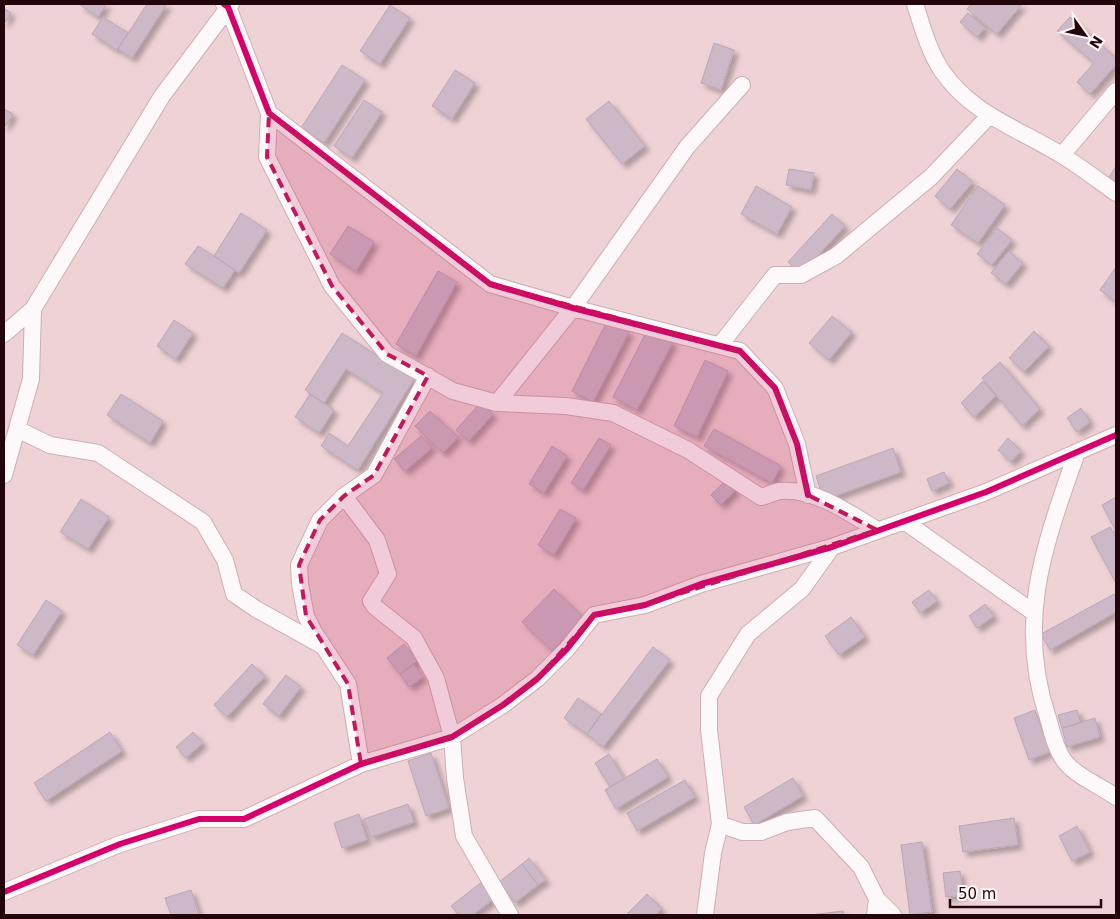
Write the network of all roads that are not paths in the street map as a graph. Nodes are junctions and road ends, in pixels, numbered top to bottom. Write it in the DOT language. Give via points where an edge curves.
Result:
graph roads {
  1 [pos="915,4"];
  2 [pos="228,5"];
  3 [pos="742,85"];
  4 [pos="1116,91"];
  5 [pos="269,113"];
  6 [pos="990,115"];
  7 [pos="1062,155"];
  8 [pos="1116,193"];
  9 [pos="572,308"];
  10 [pos="33,309"];
  11 [pos="4,334"];
  12 [pos="720,345"];
  13 [pos="428,376"];
  14 [pos="497,403"];
  15 [pos="17,429"];
  16 [pos="1116,435"];
  17 [pos="1077,452"];
  18 [pos="4,475"];
  19 [pos="808,495"];
  20 [pos="344,496"];
  21 [pos="904,521"];
  22 [pos="877,530"];
  23 [pos="832,547"];
  24 [pos="1033,612"];
  25 [pos="323,646"];
  26 [pos="452,737"];
  27 [pos="360,764"];
  28 [pos="1116,797"];
  29 [pos="720,824"];
  30 [pos="4,892"];
  31 [pos="876,907"];
  32 [pos="510,915"];
  33 [pos="705,915"];
  34 [pos="893,915"];
  1 -- 6 [label="street" via="941,69 956,89"];
  2 -- 5 [label="street"];
  2 -- 10 [label="street" via="162,96"];
  3 -- 9 [label="street" via="688,147"];
  4 -- 7 [label="street"];
  5 -- 9 [label="street" via="490,284"];
  5 -- 13 [label="street" via="267,157 332,286 387,354"];
  6 -- 7 [label="street" via="1008,128"];
  6 -- 12 [label="street" via="931,178 836,256 800,275 775,275"];
  7 -- 8 [label="street"];
  9 -- 12 [label="street"];
  9 -- 14 [label="street"];
  10 -- 11 [label="street"];
  10 -- 15 [label="street" via="31,379"];
  12 -- 19 [label="street" via="740,350 775,388 797,444"];
  13 -- 14 [label="street" via="453,392"];
  13 -- 20 [label="street" via="374,475"];
  14 -- 19 [label="street" via="566,406 613,413 688,450 761,497 780,492"];
  15 -- 18 [label="street"];
  15 -- 25 [label="street" via="50,445 98,453 203,522 225,560 234,594"];
  16 -- 17 [label="street"];
  17 -- 21 [label="street" via="986,492"];
  17 -- 24 [label="street" via="1052,526"];
  19 -- 22 [label="street" via="844,510"];
  20 -- 25 [label="street" via="320,520 299,565 306,616"];
  20 -- 26 [label="street" via="378,540 388,574 371,601 414,638 436,678"];
  21 -- 22 [label="street"];
  21 -- 24 [label="street"];
  22 -- 23 [label="street"];
  23 -- 26 [label="street" via="701,584 645,605 594,615 537,679"];
  23 -- 29 [label="street" via="802,589 748,634 709,696 709,730"];
  24 -- 28 [label="street" via="1034,662 1058,750 1066,763"];
  25 -- 27 [label="street" via="348,684"];
  26 -- 27 [label="street"];
  26 -- 32 [label="street" via="464,836"];
  27 -- 30 [label="street" via="244,819 199,819 120,844"];
  29 -- 31 [label="street" via="742,832 762,832 786,822 815,818 861,867"];
  29 -- 33 [label="street"];
  31 -- 34 [label="street"];
}
